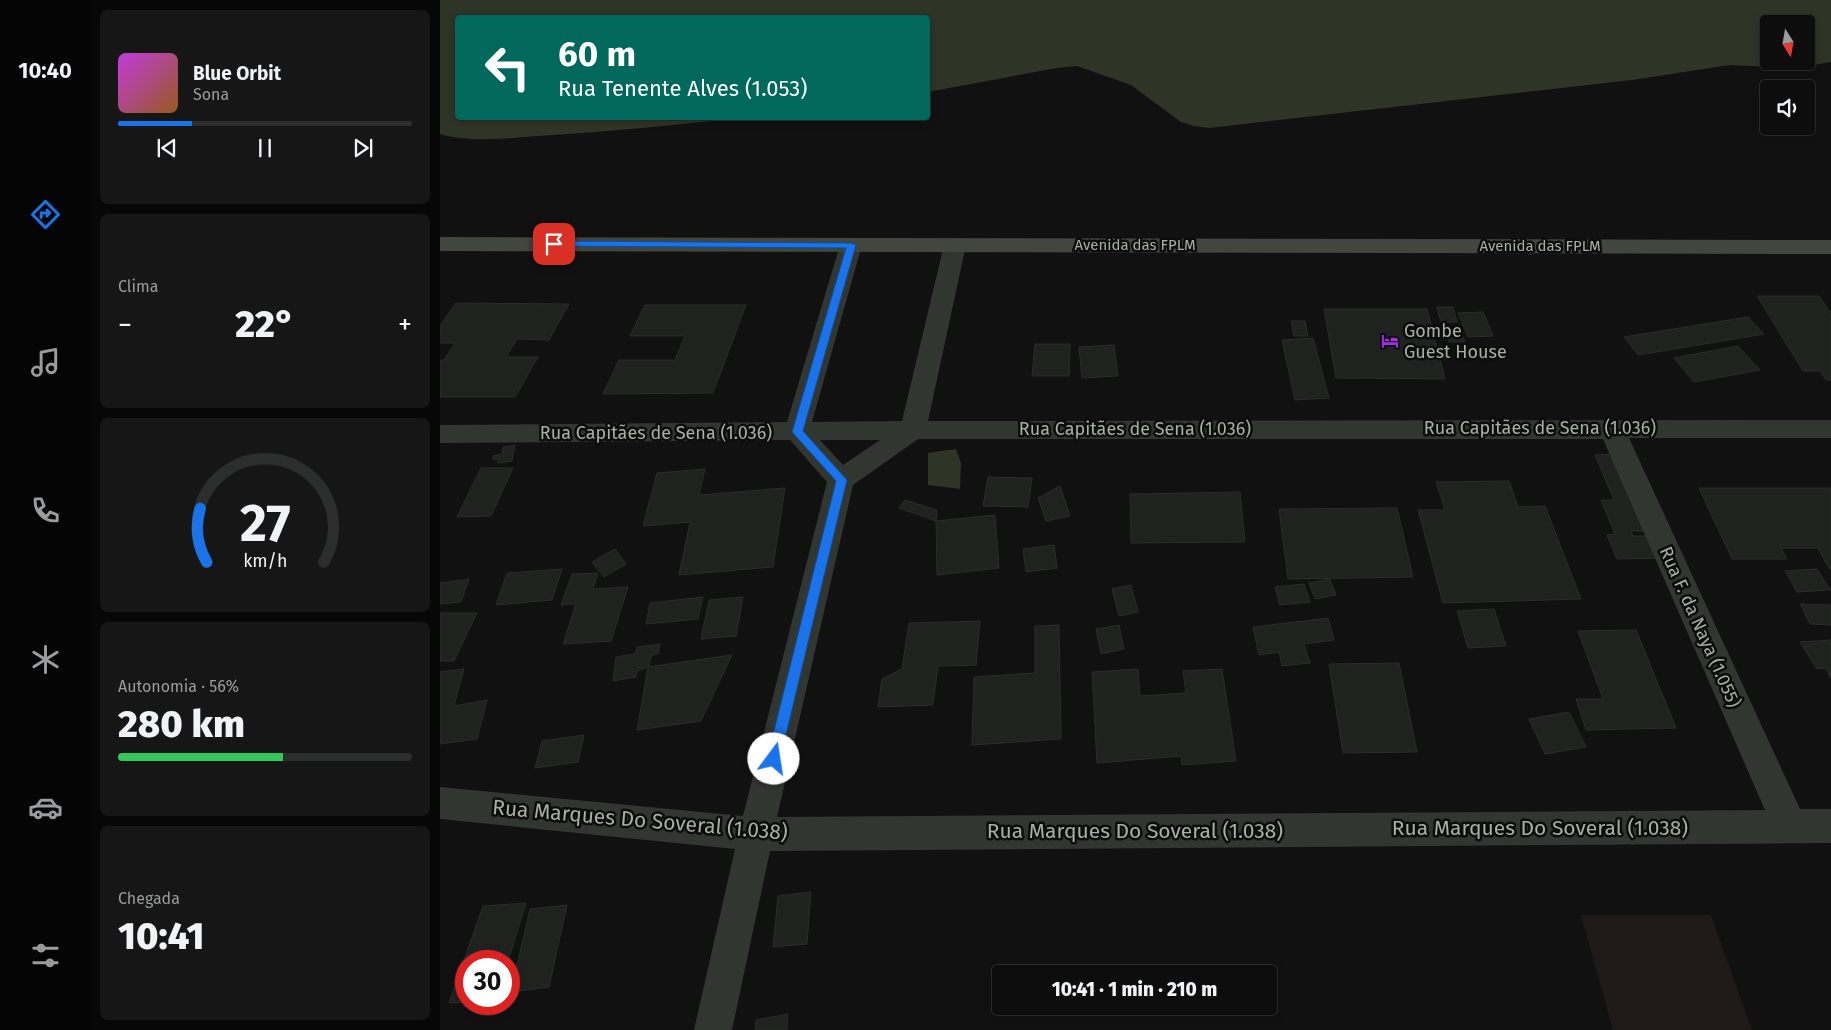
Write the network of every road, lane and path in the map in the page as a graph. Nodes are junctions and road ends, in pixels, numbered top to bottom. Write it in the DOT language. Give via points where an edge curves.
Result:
graph roads {
  1 [pos="440,244"];
  2 [pos="851,245"];
  3 [pos="955,245"];
  4 [pos="1831,246"];
  5 [pos="1611,428"];
  6 [pos="1831,429"];
  7 [pos="913,430"];
  8 [pos="797,432"];
  9 [pos="440,434"];
  10 [pos="841,480"];
  11 [pos="440,803"];
  12 [pos="1831,826"];
  13 [pos="1790,827"];
  14 [pos="756,834"];
  15 [pos="713,1030"];
  1 -- 2 [label="street, Avenida das FPLM"];
  2 -- 3 [label="street, Avenida das FPLM"];
  2 -- 8 [label="street"];
  3 -- 4 [label="street, Avenida das FPLM"];
  3 -- 7 [label="street"];
  5 -- 6 [label="street, Rua Capitães de Sena (1.036)"];
  5 -- 7 [label="street, Rua Capitães de Sena (1.036)"];
  5 -- 13 [label="street, Rua F. da Naya (1.055)"];
  7 -- 8 [label="street, Rua Capitães de Sena (1.036)"];
  7 -- 10 [label="street"];
  8 -- 9 [label="street, Rua Capitães de Sena (1.036)"];
  8 -- 10 [label="street"];
  10 -- 14 [label="street"];
  11 -- 14 [label="street, Rua Marques Do Soveral (1.038)"];
  12 -- 13 [label="street, Rua Marques Do Soveral (1.038)"];
  13 -- 14 [label="street, Rua Marques Do Soveral (1.038)"];
  14 -- 15 [label="street"];
}
